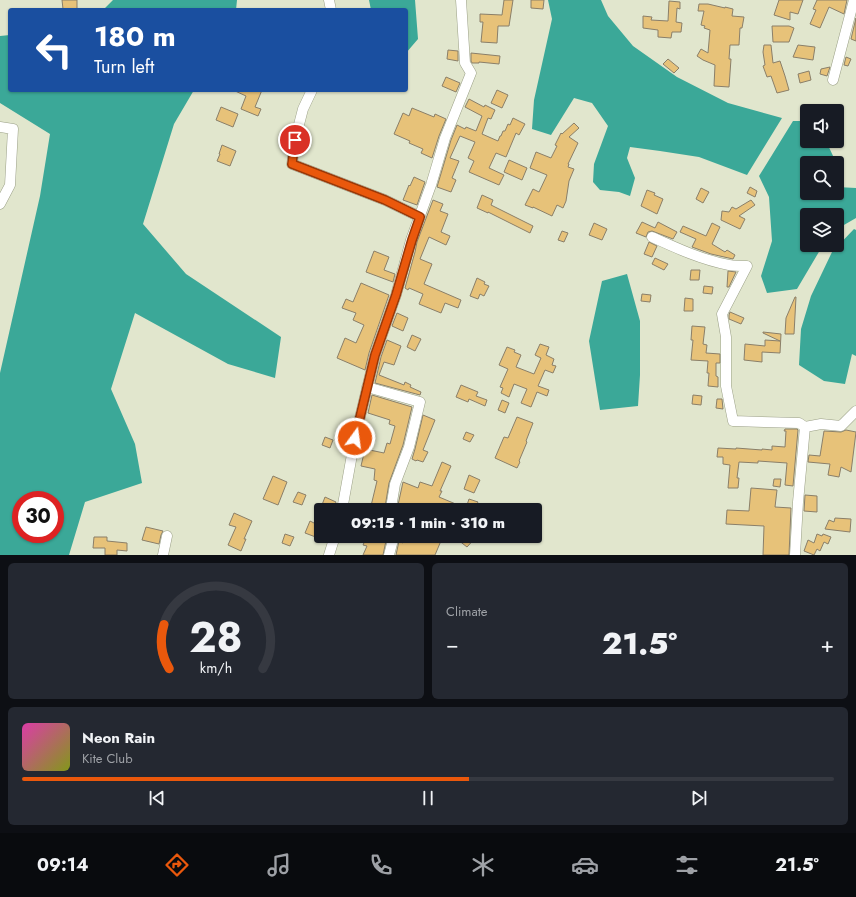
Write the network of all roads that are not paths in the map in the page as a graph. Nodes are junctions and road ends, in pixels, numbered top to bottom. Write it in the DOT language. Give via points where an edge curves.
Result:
graph roads {
  1 [pos="461,0"];
  2 [pos="854,0"];
  3 [pos="833,80"];
  4 [pos="311,92"];
  5 [pos="0,127"];
  6 [pos="0,204"];
  7 [pos="420,217"];
  8 [pos="652,236"];
  9 [pos="367,387"];
  10 [pos="856,412"];
  11 [pos="805,427"];
  12 [pos="343,503"];
  13 [pos="392,503"];
  14 [pos="168,536"];
  15 [pos="333,543"];
  16 [pos="392,543"];
  17 [pos="164,555"];
  18 [pos="329,555"];
  19 [pos="389,555"];
  20 [pos="795,555"];
  1 -- 7 [label="street" via="465,63 471,73 445,138"];
  2 -- 3 [label="street"];
  4 -- 7 [label="street" via="295,140 292,164 385,200"];
  5 -- 6 [label="street" via="13,129 10,185"];
  7 -- 9 [label="street"];
  8 -- 11 [label="street" via="710,260 747,266 722,314 726,337 726,386 734,421 799,423"];
  9 -- 12 [label="street"];
  9 -- 13 [label="street" via="420,402 409,446 395,484"];
  10 -- 11 [label="street" via="841,426 821,424"];
  11 -- 20 [label="street"];
  14 -- 17 [label="street"];
  15 -- 18 [label="street"];
  16 -- 19 [label="street"];
}
